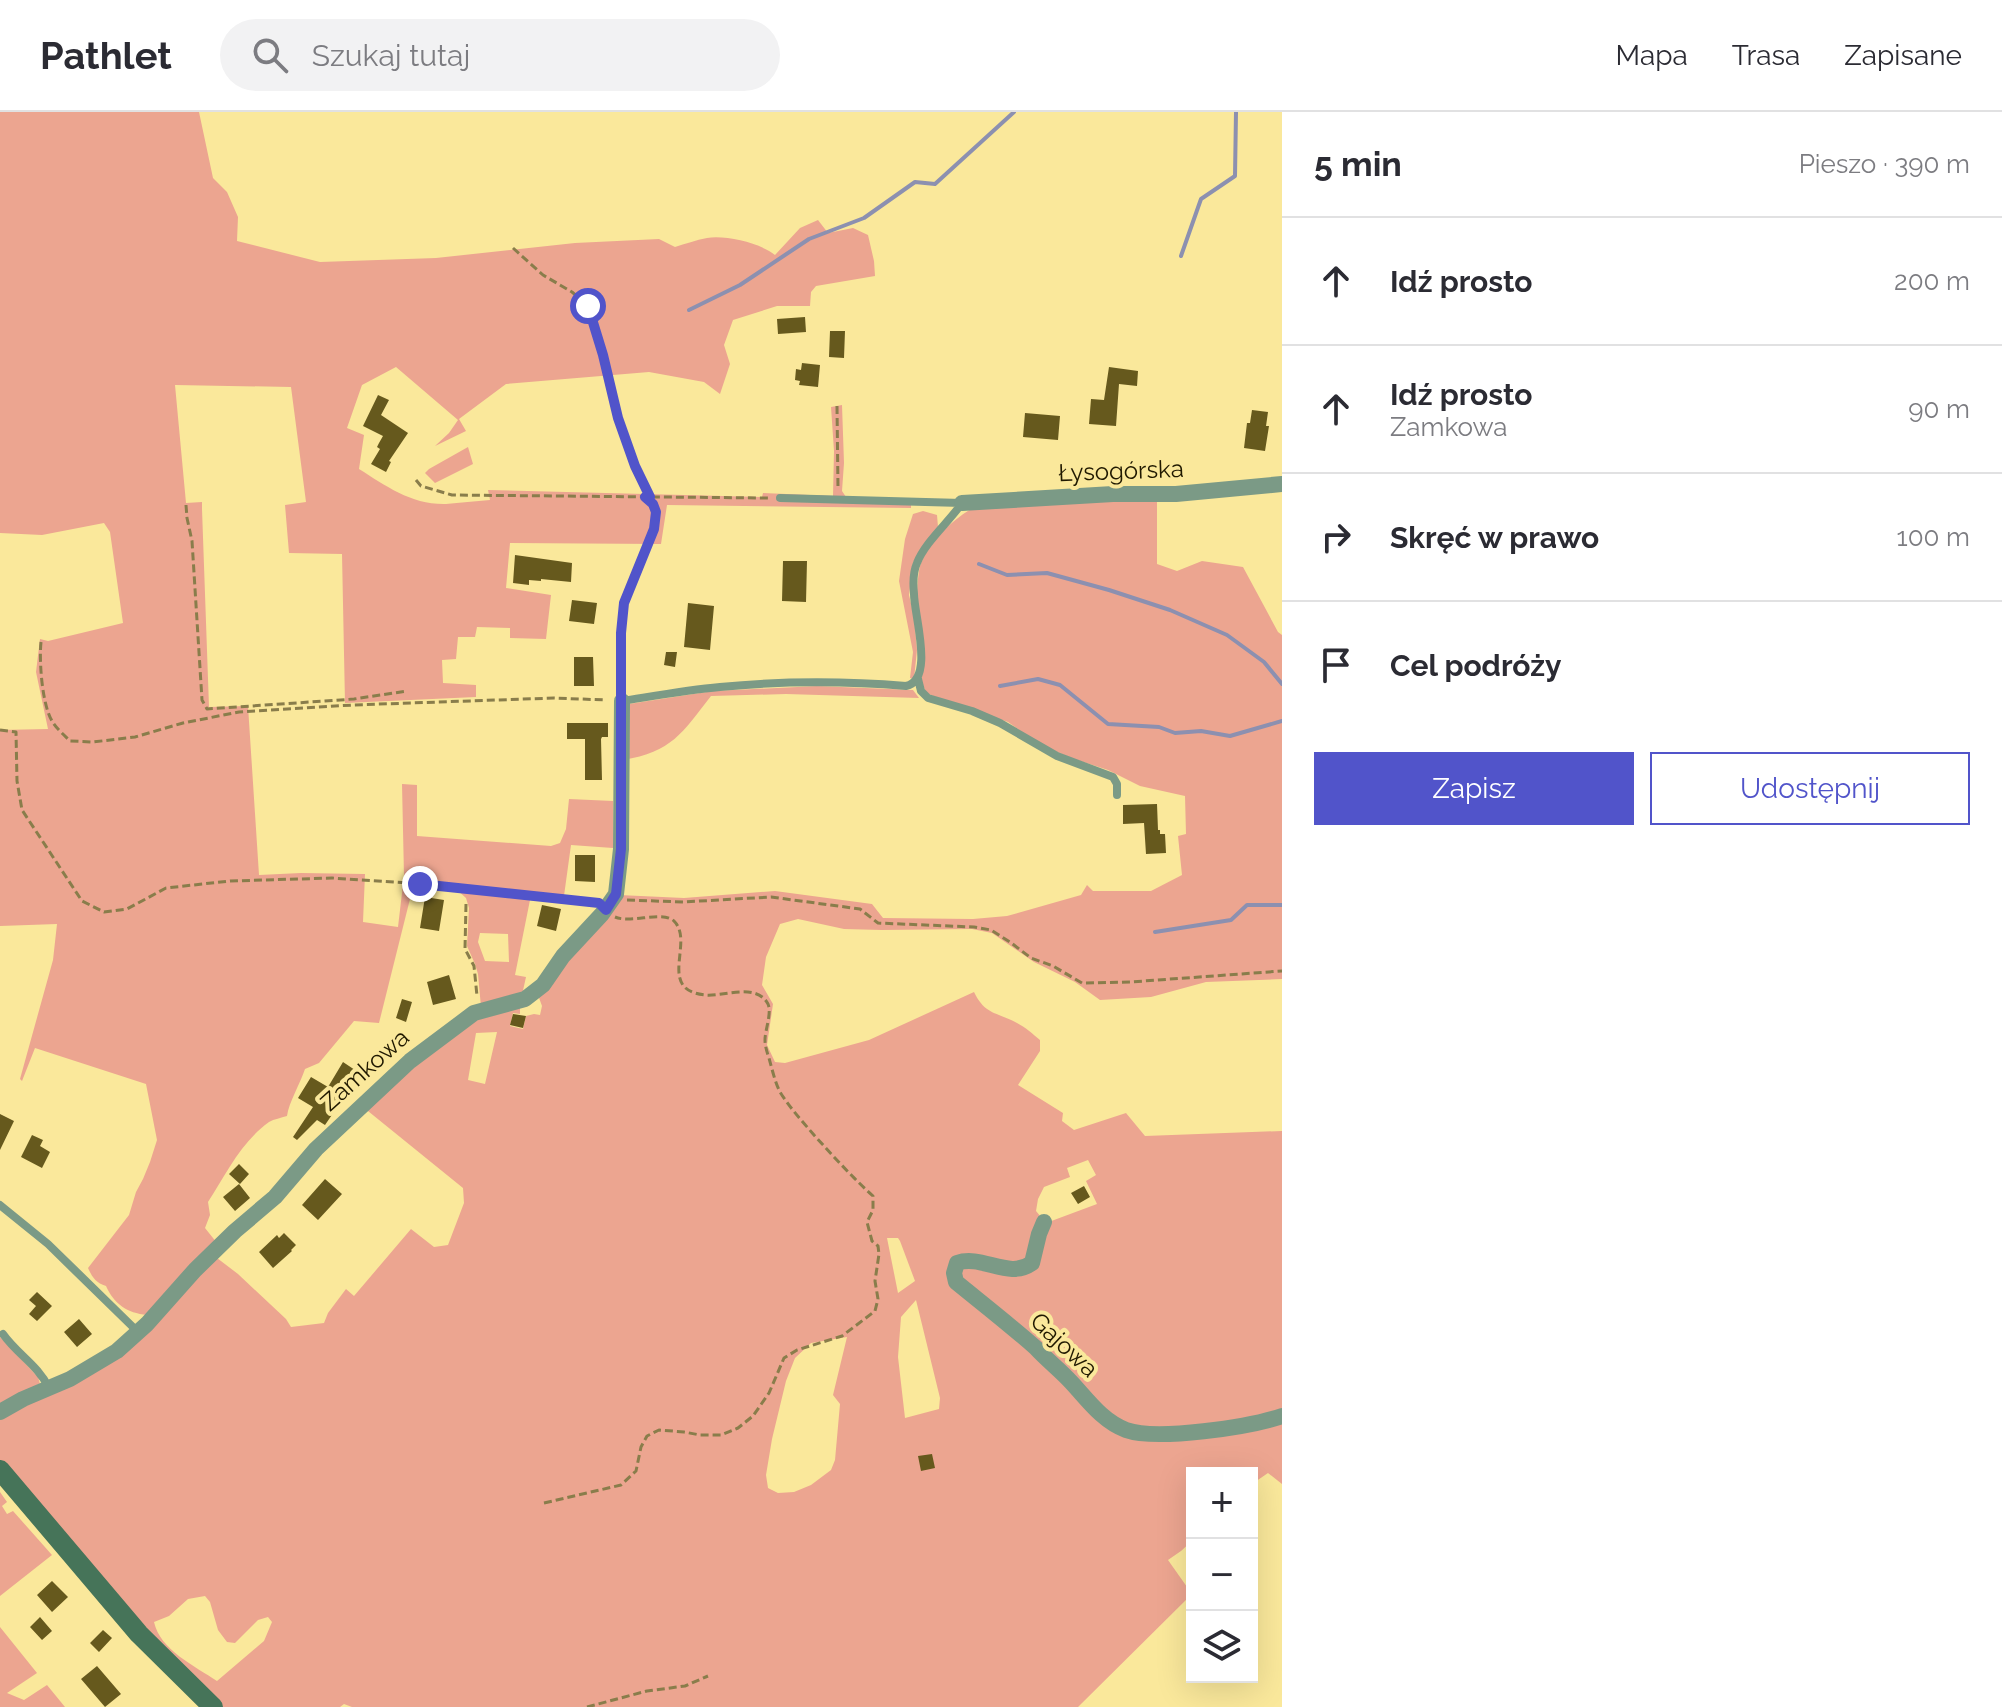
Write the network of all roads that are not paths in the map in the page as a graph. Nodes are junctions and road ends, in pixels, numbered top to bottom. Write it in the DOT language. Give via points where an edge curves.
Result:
graph roads {
  1 [pos="1282,484"];
  2 [pos="780,498"];
  3 [pos="962,503"];
  4 [pos="624,603"];
  5 [pos="918,679"];
  6 [pos="622,701"];
  7 [pos="1117,795"];
  8 [pos="0,1205"];
  9 [pos="1044,1222"];
  10 [pos="138,1332"];
  11 [pos="3,1334"];
  12 [pos="49,1388"];
  13 [pos="0,1412"];
  14 [pos="1282,1416"];
  15 [pos="0,1470"];
  16 [pos="213,1707"];
  1 -- 3 [label="street, Łysogórska"];
  2 -- 3 [label="lane"];
  3 -- 5 [label="lane" via="917,562 913,597 921,648"];
  4 -- 6 [label="lane"];
  5 -- 6 [label="lane" via="906,686 718,687"];
  5 -- 7 [label="lane" via="928,698 972,711 1057,756 1113,777"];
  6 -- 10 [label="street, Zamkowa" via="621,849 616,894 609,905 543,985 525,999 477,1012 410,1061 316,1149 275,1197 195,1270"];
  8 -- 10 [label="lane"];
  9 -- 14 [label="street, Gajowa" via="1032,1263 1012,1270 965,1260 957,1263 956,1282 1032,1345 1104,1417 1125,1430 1146,1434 1239,1427"];
  10 -- 12 [label="street, Zamkowa" via="117,1351"];
  11 -- 12 [label="lane"];
  12 -- 13 [label="street, Zamkowa"];
  15 -- 16 [label="street" via="139,1634"];
}
